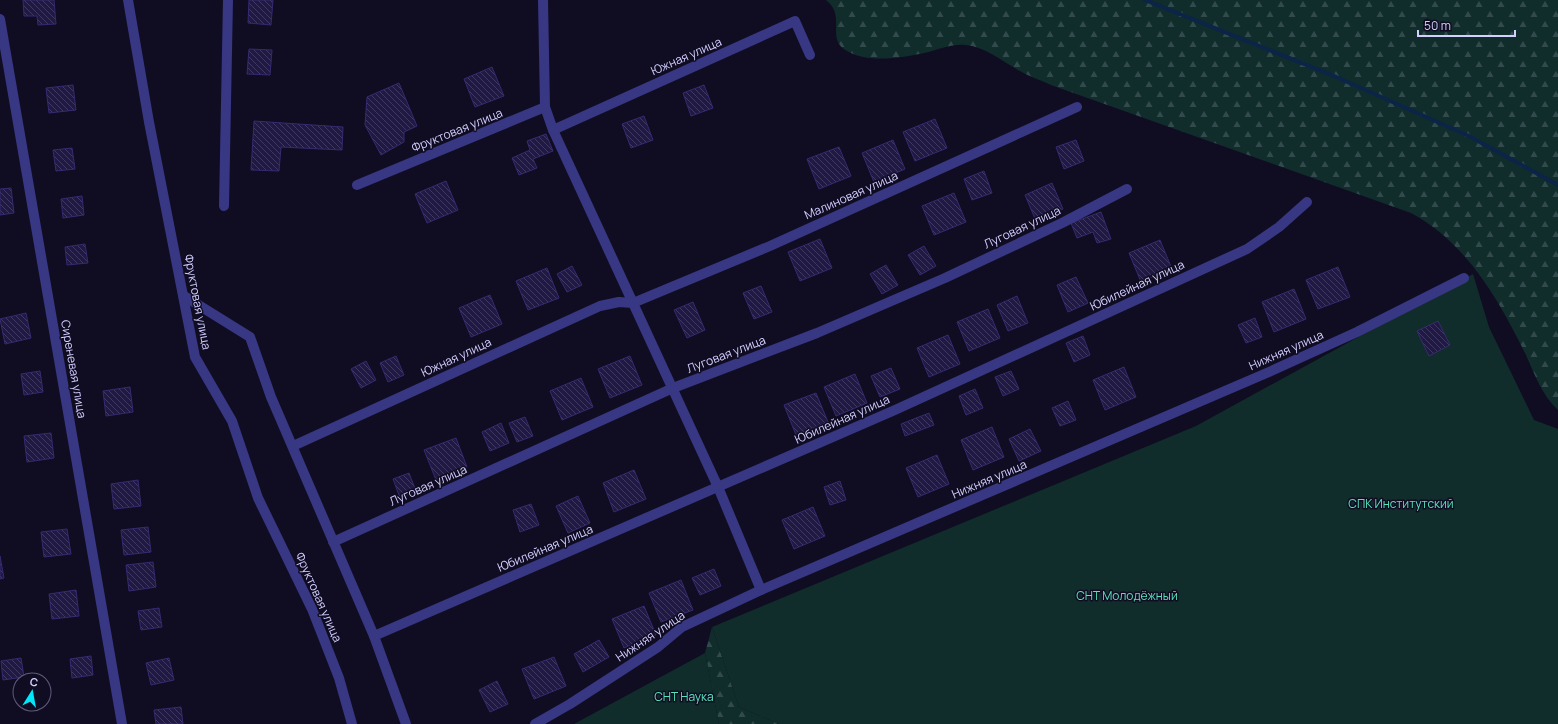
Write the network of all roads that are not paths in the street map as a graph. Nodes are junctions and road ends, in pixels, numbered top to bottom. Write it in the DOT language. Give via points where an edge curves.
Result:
graph roads {
  1 [pos="128,0"];
  2 [pos="228,0"];
  3 [pos="543,0"];
  4 [pos="0,19"];
  5 [pos="810,55"];
  6 [pos="545,107"];
  7 [pos="1077,107"];
  8 [pos="553,130"];
  9 [pos="357,185"];
  10 [pos="1127,189"];
  11 [pos="1307,202"];
  12 [pos="224,206"];
  13 [pos="1464,278"];
  14 [pos="184,296"];
  15 [pos="633,303"];
  16 [pos="673,388"];
  17 [pos="293,446"];
  18 [pos="718,487"];
  19 [pos="333,542"];
  20 [pos="762,590"];
  21 [pos="374,636"];
  22 [pos="122,724"];
  23 [pos="352,724"];
  24 [pos="406,724"];
  25 [pos="536,724"];
  1 -- 14 [label="street, Фруктовая улица" via="149,122"];
  2 -- 12 [label="street"];
  3 -- 6 [label="street"];
  4 -- 22 [label="street, Сиреневая улица"];
  5 -- 8 [label="street, Южная улица" via="795,21"];
  6 -- 8 [label="street"];
  6 -- 9 [label="street, Фруктовая улица"];
  7 -- 15 [label="street, Малиновая улица" via="770,246"];
  8 -- 15 [label="street"];
  10 -- 16 [label="street, Луговая улица" via="945,278 810,336"];
  11 -- 18 [label="street, Юбилейная улица" via="1279,227 1247,249 895,410"];
  13 -- 20 [label="street, Нижняя улица" via="1357,332 1269,372"];
  14 -- 17 [label="street" via="250,337 271,397"];
  14 -- 23 [label="street, Фруктовая улица" via="195,357 232,421 258,498 312,609 340,678"];
  15 -- 16 [label="street"];
  15 -- 17 [label="street, Южная улица" via="618,302 600,306"];
  16 -- 18 [label="street"];
  16 -- 19 [label="street, Луговая улица"];
  17 -- 19 [label="street"];
  18 -- 20 [label="street"];
  18 -- 21 [label="street, Юбилейная улица"];
  19 -- 21 [label="street"];
  20 -- 25 [label="street, Нижняя улица" via="682,628"];
  21 -- 24 [label="street"];
}
